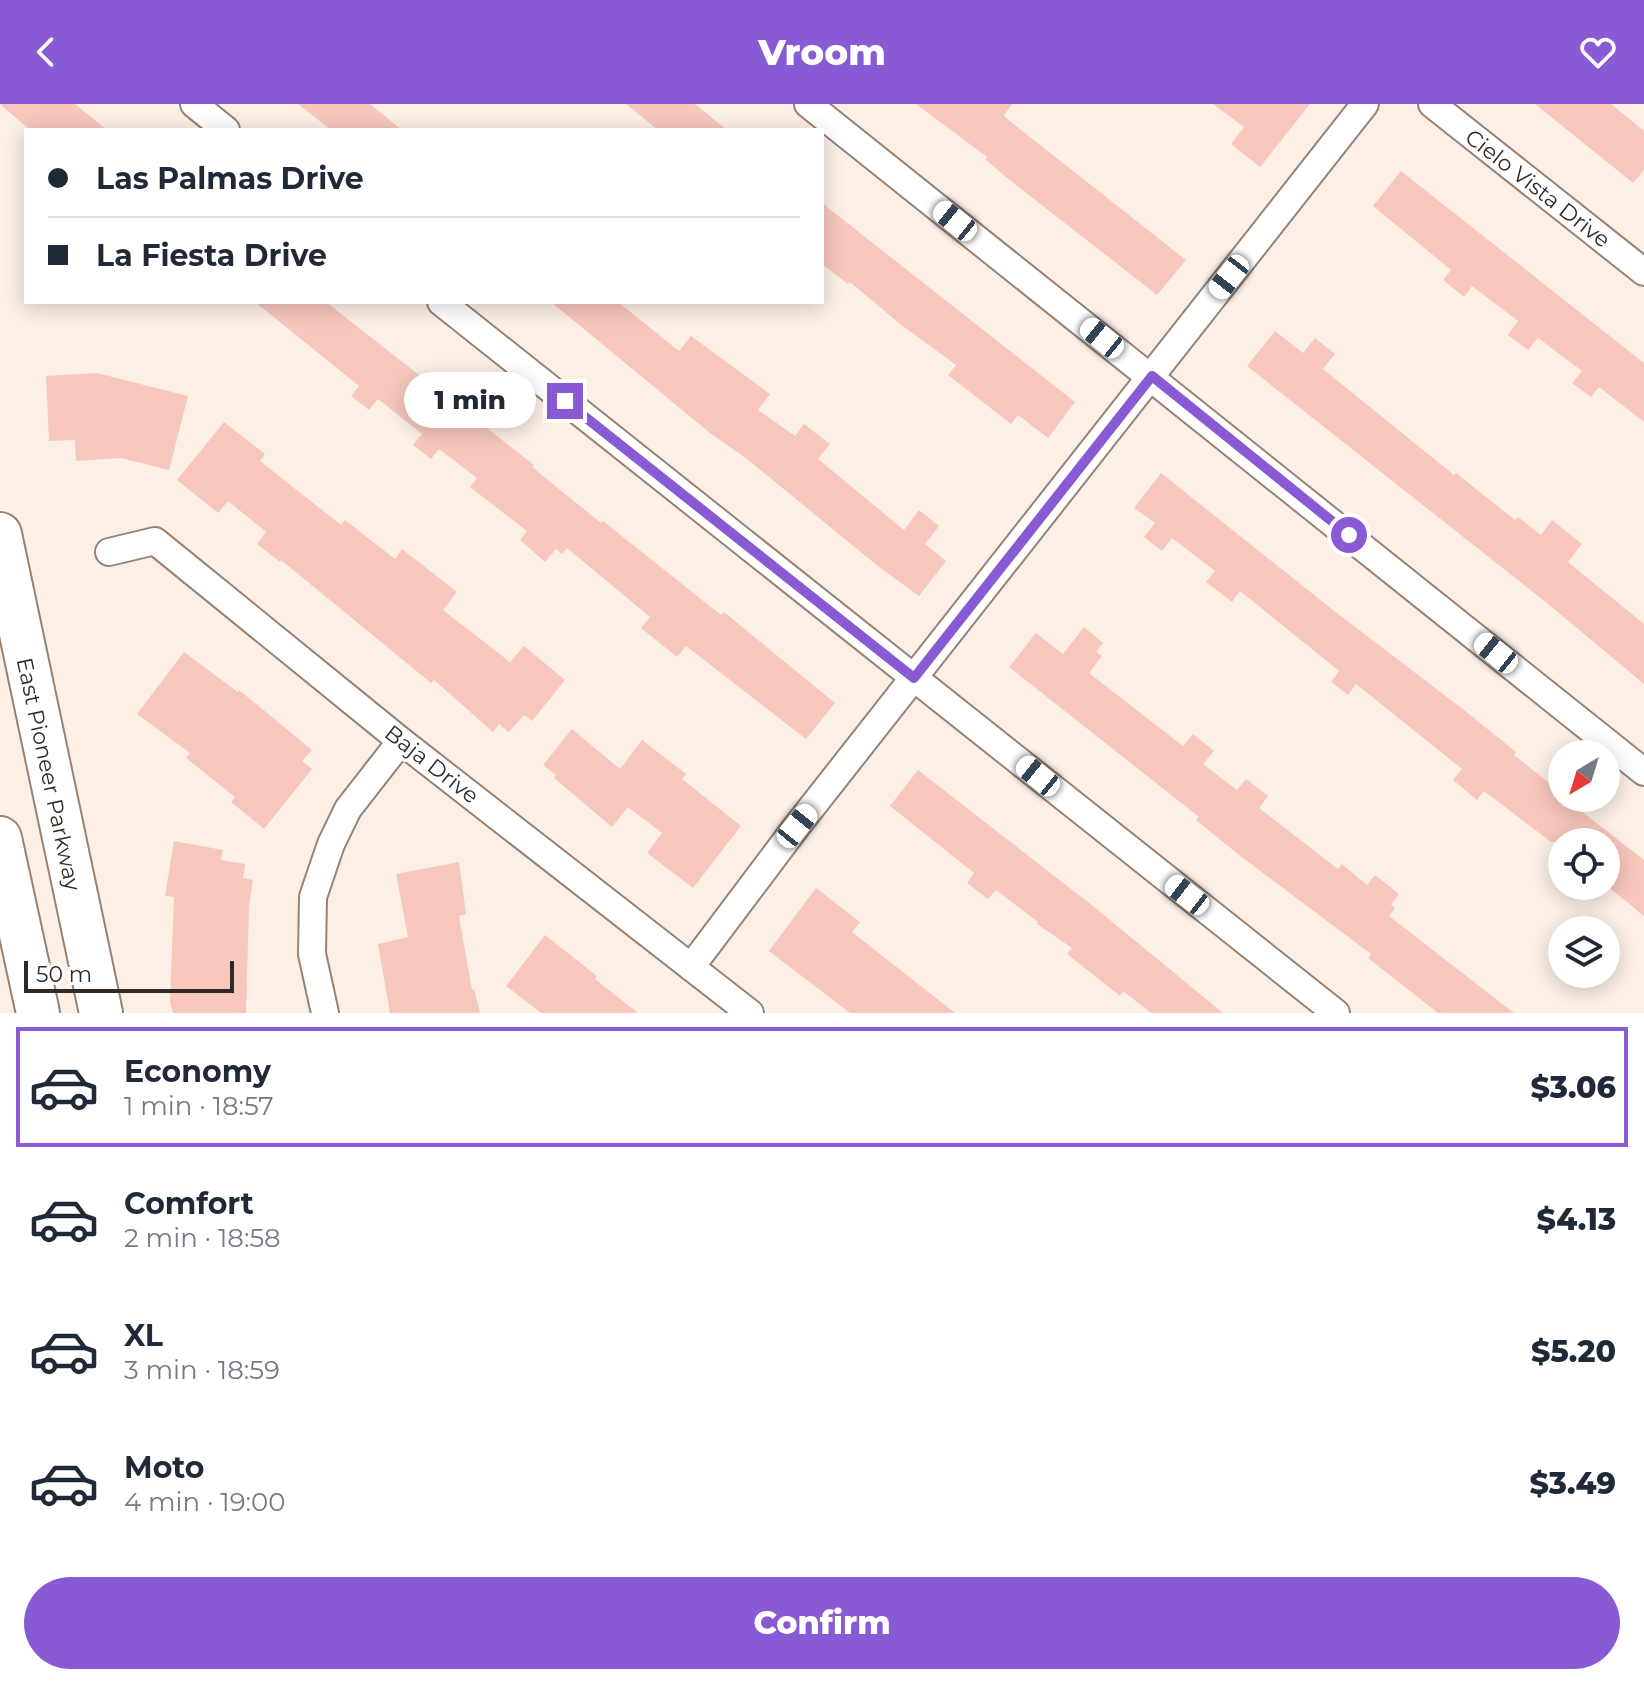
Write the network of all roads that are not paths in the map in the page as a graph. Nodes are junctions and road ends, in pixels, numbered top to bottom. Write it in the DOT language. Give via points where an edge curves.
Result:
graph roads {
  1 [pos="194,104"];
  2 [pos="808,104"];
  3 [pos="1365,104"];
  4 [pos="1432,104"];
  5 [pos="224,128"];
  6 [pos="1644,272"];
  7 [pos="444,304"];
  8 [pos="1152,376"];
  9 [pos="0,534"];
  10 [pos="109,552"];
  11 [pos="914,678"];
  12 [pos="401,741"];
  13 [pos="1644,772"];
  14 [pos="0,838"];
  15 [pos="691,967"];
  16 [pos="38,1013"];
  17 [pos="101,1013"];
  18 [pos="325,1013"];
  19 [pos="750,1013"];
  20 [pos="1336,1013"];
  1 -- 5 [label="street"];
  2 -- 8 [label="street"];
  3 -- 8 [label="street"];
  4 -- 6 [label="street, Cielo Vista Drive"];
  7 -- 11 [label="street"];
  8 -- 11 [label="street"];
  8 -- 13 [label="street"];
  9 -- 17 [label="main road, East Pioneer Parkway"];
  10 -- 12 [label="street, Baja Drive" via="155,541"];
  11 -- 15 [label="street"];
  11 -- 20 [label="street"];
  12 -- 15 [label="street, Baja Drive"];
  12 -- 18 [label="street" via="348,809 313,897 312,954"];
  14 -- 16 [label="main road"];
  15 -- 19 [label="street, Baja Drive"];
}
